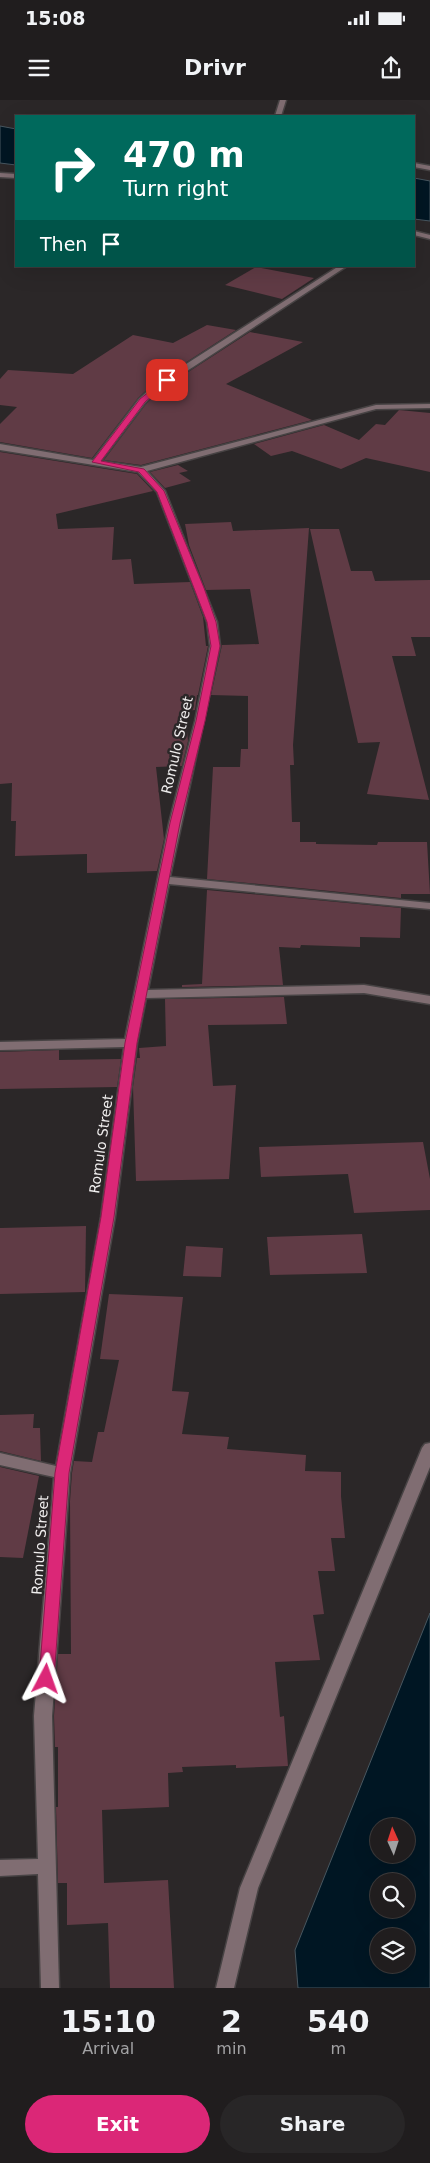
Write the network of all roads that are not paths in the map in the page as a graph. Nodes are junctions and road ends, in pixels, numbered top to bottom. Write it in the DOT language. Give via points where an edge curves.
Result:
graph roads {
  1 [pos="283,100"];
  2 [pos="278,115"];
  3 [pos="415,165"];
  4 [pos="430,168"];
  5 [pos="0,174"];
  6 [pos="15,176"];
  7 [pos="415,233"];
  8 [pos="430,237"];
  9 [pos="342,267"];
  10 [pos="430,406"];
  11 [pos="0,447"];
  12 [pos="96,462"];
  13 [pos="141,470"];
  14 [pos="164,880"];
  15 [pos="430,906"];
  16 [pos="141,994"];
  17 [pos="430,1000"];
  18 [pos="131,1043"];
  19 [pos="0,1046"];
  20 [pos="430,1448"];
  21 [pos="0,1459"];
  22 [pos="62,1473"];
  23 [pos="47,1866"];
  24 [pos="0,1868"];
  25 [pos="50,1988"];
  26 [pos="225,1988"];
  1 -- 2 [label="street"];
  3 -- 4 [label="street"];
  5 -- 6 [label="street"];
  7 -- 8 [label="street"];
  9 -- 12 [label="street" via="158,386 142,401"];
  10 -- 13 [label="street" via="376,407"];
  11 -- 12 [label="street"];
  12 -- 13 [label="street"];
  13 -- 14 [label="street, Romulo Street" via="160,491 209,614 216,646"];
  14 -- 15 [label="street"];
  14 -- 16 [label="street, Romulo Street"];
  16 -- 17 [label="street" via="364,989"];
  16 -- 18 [label="street, Romulo Street"];
  18 -- 19 [label="street"];
  18 -- 22 [label="street, Romulo Street" via="108,1217"];
  20 -- 26 [label="street" via="249,1888"];
  21 -- 22 [label="street"];
  22 -- 23 [label="street, Romulo Street" via="43,1716"];
  23 -- 24 [label="street"];
  23 -- 25 [label="street, Romulo Street"];
}
